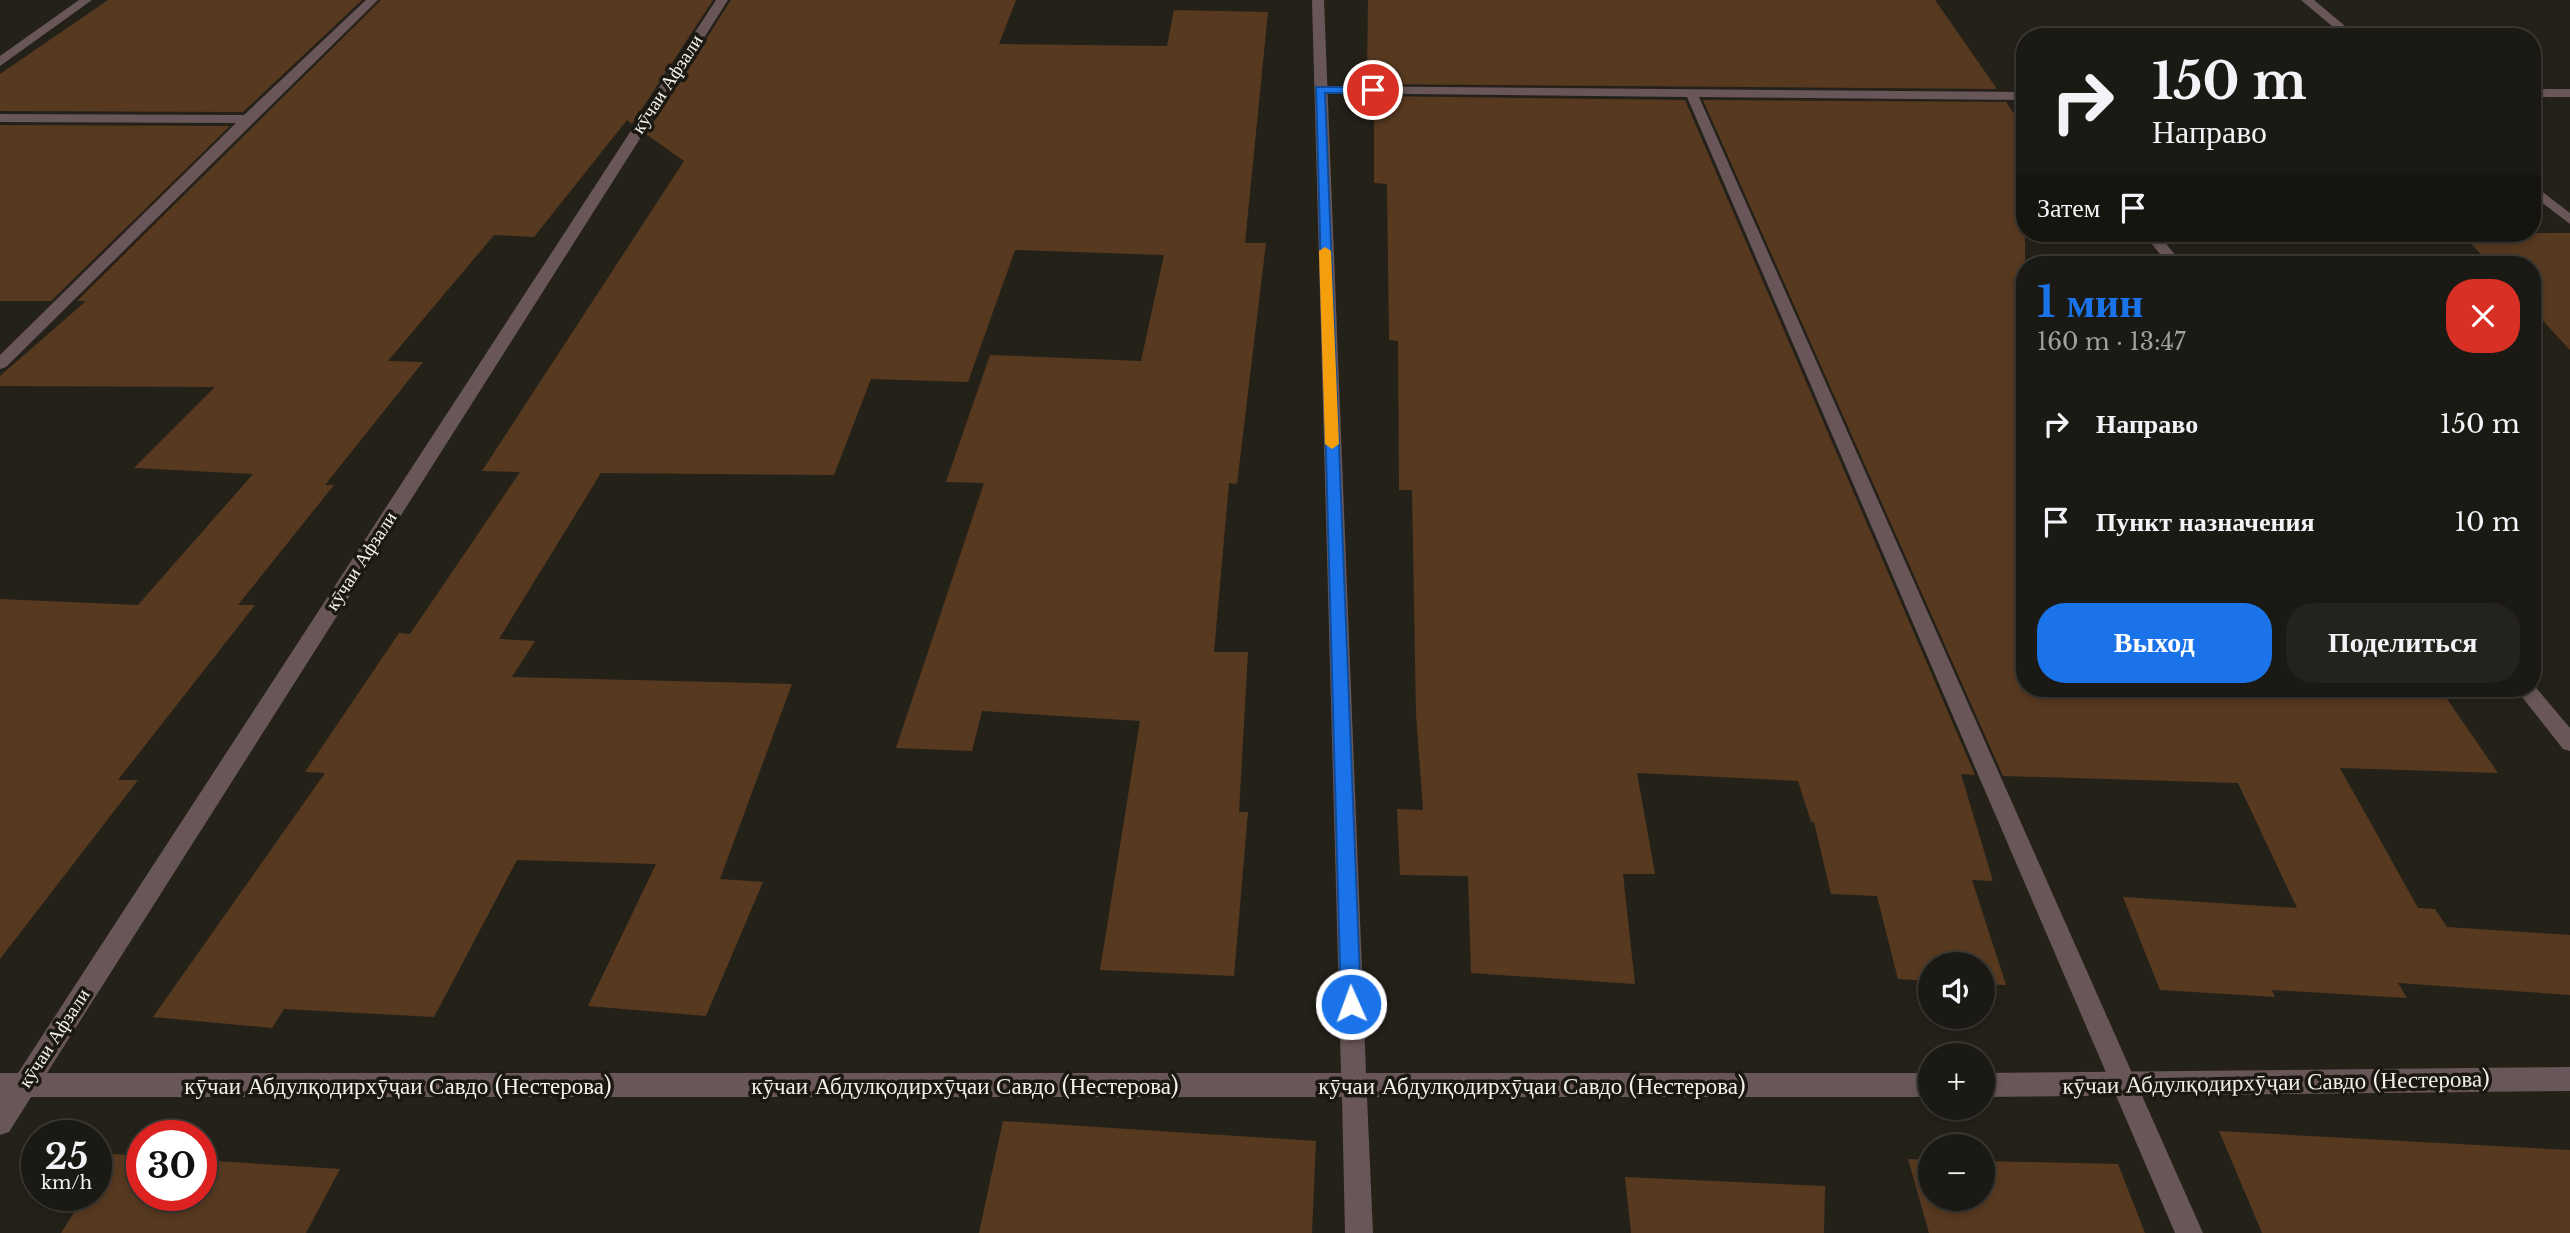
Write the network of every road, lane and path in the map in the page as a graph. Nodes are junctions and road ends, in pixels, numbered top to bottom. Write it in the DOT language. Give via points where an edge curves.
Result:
graph roads {
  1 [pos="86,0"];
  2 [pos="372,0"];
  3 [pos="722,0"];
  4 [pos="1318,0"];
  5 [pos="2307,0"];
  6 [pos="2341,28"];
  7 [pos="0,62"];
  8 [pos="1320,90"];
  9 [pos="1691,93"];
  10 [pos="2541,93"];
  11 [pos="2570,93"];
  12 [pos="2016,96"];
  13 [pos="0,118"];
  14 [pos="247,119"];
  15 [pos="2541,196"];
  16 [pos="2570,220"];
  17 [pos="2158,242"];
  18 [pos="2169,256"];
  19 [pos="0,364"];
  20 [pos="2532,697"];
  21 [pos="2570,743"];
  22 [pos="2570,1079"];
  23 [pos="12,1085"];
  24 [pos="1918,1085"];
  25 [pos="1995,1085"];
  26 [pos="2127,1085"];
  27 [pos="1354,1087"];
  28 [pos="0,1123"];
  29 [pos="1359,1233"];
  30 [pos="2189,1233"];
  1 -- 7 [label="street"];
  2 -- 14 [label="street"];
  3 -- 23 [label="street, кӯчаи Афзали"];
  4 -- 8 [label="street"];
  5 -- 6 [label="street"];
  8 -- 9 [label="street"];
  8 -- 27 [label="street"];
  9 -- 12 [label="street"];
  9 -- 26 [label="street"];
  10 -- 11 [label="street"];
  13 -- 14 [label="street"];
  14 -- 19 [label="street"];
  15 -- 16 [label="street"];
  17 -- 18 [label="street"];
  20 -- 21 [label="street"];
  22 -- 26 [label="street, кӯчаи Абдулқодирхӯҷаи Савдо (Нестерова)"];
  23 -- 27 [label="street, кӯчаи Абдулқодирхӯҷаи Савдо (Нестерова)"];
  23 -- 28 [label="street, кӯчаи Афзали"];
  24 -- 27 [label="street, кӯчаи Абдулқодирхӯҷаи Савдо (Нестерова)"];
  25 -- 26 [label="street, кӯчаи Абдулқодирхӯҷаи Савдо (Нестерова)"];
  26 -- 30 [label="street"];
  27 -- 29 [label="street"];
}
